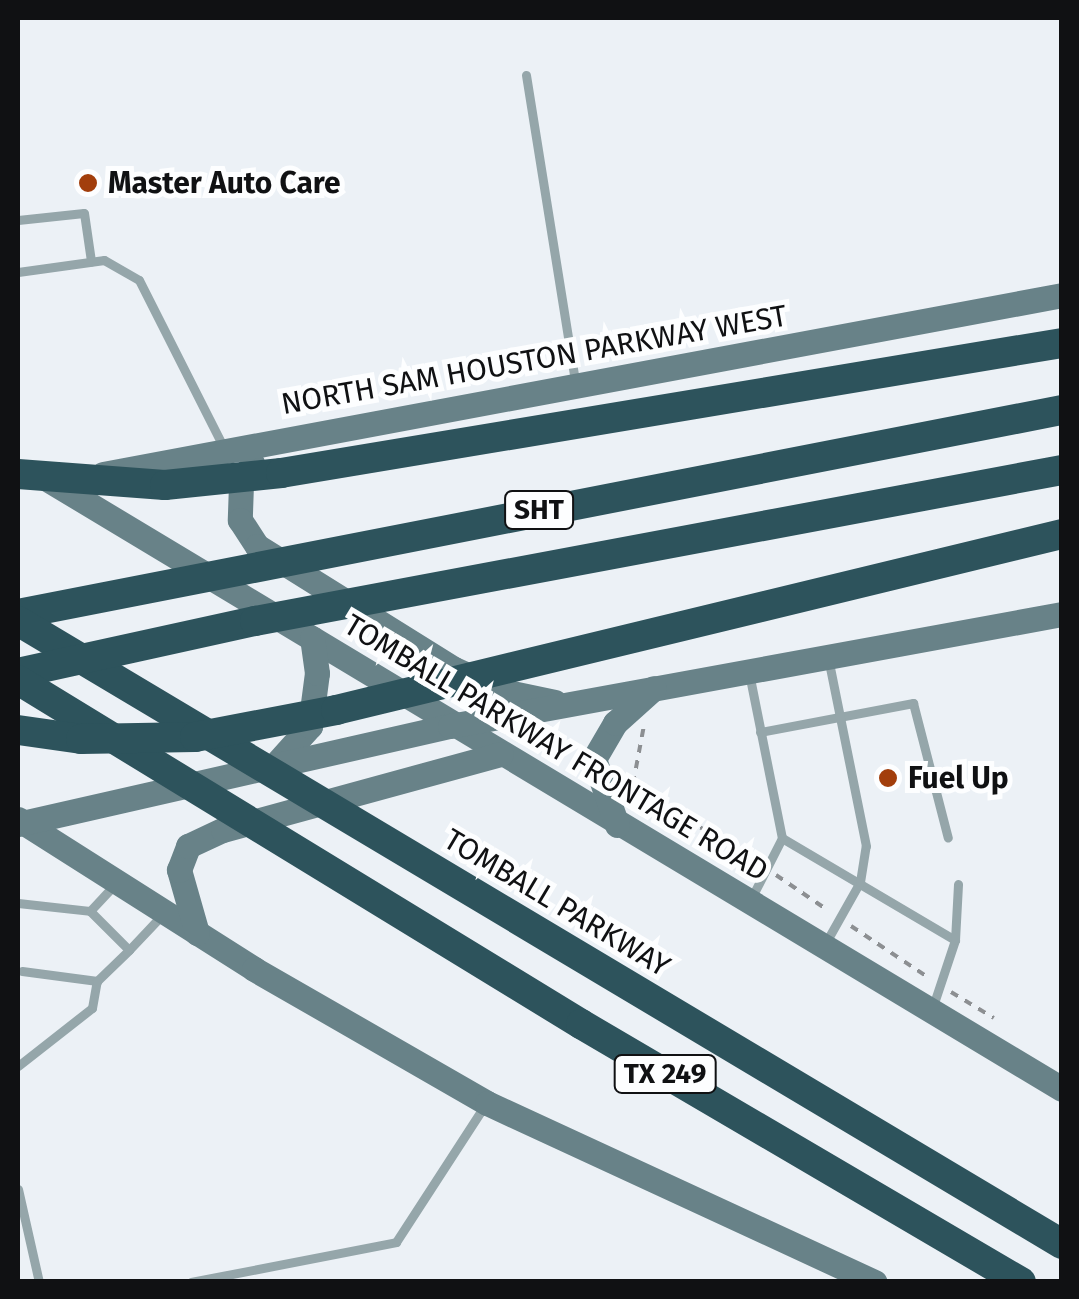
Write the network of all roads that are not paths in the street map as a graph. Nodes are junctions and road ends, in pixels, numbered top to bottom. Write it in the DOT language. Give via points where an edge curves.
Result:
graph roads {
  1 [pos="526,74"];
  2 [pos="18,220"];
  3 [pos="91,261"];
  4 [pos="18,272"];
  5 [pos="1062,295"];
  6 [pos="1062,342"];
  7 [pos="575,385"];
  8 [pos="1062,410"];
  9 [pos="284,439"];
  10 [pos="226,450"];
  11 [pos="18,461"];
  12 [pos="1062,470"];
  13 [pos="18,474"];
  14 [pos="53,482"];
  15 [pos="18,489"];
  16 [pos="1062,534"];
  17 [pos="1062,614"];
  18 [pos="18,618"];
  19 [pos="312,638"];
  20 [pos="827,656"];
  21 [pos="748,670"];
  22 [pos="18,677"];
  23 [pos="656,686"];
  24 [pos="566,704"];
  25 [pos="841,715"];
  26 [pos="450,726"];
  27 [pos="18,730"];
  28 [pos="760,732"];
  29 [pos="501,754"];
  30 [pos="274,766"];
  31 [pos="620,813"];
  32 [pos="19,822"];
  33 [pos="782,838"];
  34 [pos="948,838"];
  35 [pos="116,882"];
  36 [pos="860,882"];
  37 [pos="958,884"];
  38 [pos="18,902"];
  39 [pos="749,904"];
  40 [pos="90,911"];
  41 [pos="164,913"];
  42 [pos="197,933"];
  43 [pos="954,940"];
  44 [pos="824,947"];
  45 [pos="128,950"];
  46 [pos="22,970"];
  47 [pos="97,981"];
  48 [pos="937,997"];
  49 [pos="18,1066"];
  50 [pos="1062,1089"];
  51 [pos="487,1103"];
  52 [pos="18,1189"];
  53 [pos="1062,1244"];
  54 [pos="39,1282"];
  55 [pos="191,1282"];
  56 [pos="876,1282"];
  57 [pos="1020,1282"];
  1 -- 7 [label="lane"];
  2 -- 3 [label="lane" via="84,213"];
  3 -- 4 [label="lane"];
  3 -- 10 [label="lane" via="115,263 146,289"];
  5 -- 7 [label="main road, NORTH SAM HOUSTON PARKWAY WEST"];
  6 -- 13 [label="highway" via="281,473 165,485"];
  7 -- 9 [label="main road, NORTH SAM HOUSTON PARKWAY WEST"];
  8 -- 18 [label="highway, SHT"];
  9 -- 10 [label="main road, NORTH SAM HOUSTON PARKWAY WEST"];
  9 -- 24 [label="main road" via="255,458 241,484 240,520 257,546 454,670"];
  10 -- 14 [label="main road, NORTH SAM HOUSTON PARKWAY WEST"];
  11 -- 14 [label="main road, TOMBALL PARKWAY FRONTAGE ROAD"];
  12 -- 22 [label="highway, SHT" via="274,617"];
  14 -- 15 [label="main road, NORTH SAM HOUSTON PARKWAY WEST"];
  14 -- 19 [label="main road, TOMBALL PARKWAY FRONTAGE ROAD"];
  16 -- 27 [label="highway" via="336,710 194,737 81,739"];
  17 -- 20 [label="main road"];
  18 -- 53 [label="highway, TOMBALL PARKWAY / TX 249"];
  19 -- 26 [label="main road, TOMBALL PARKWAY FRONTAGE ROAD"];
  19 -- 30 [label="main road" via="317,673 310,726"];
  20 -- 21 [label="main road"];
  20 -- 25 [label="lane"];
  21 -- 23 [label="main road"];
  21 -- 28 [label="lane"];
  22 -- 57 [label="highway, TX 249" via="312,861"];
  23 -- 24 [label="main road"];
  23 -- 31 [label="main road" via="615,723 594,759"];
  24 -- 26 [label="main road"];
  25 -- 28 [label="lane"];
  25 -- 34 [label="lane" via="908,700 918,707"];
  25 -- 36 [label="lane" via="866,846"];
  26 -- 29 [label="main road, TOMBALL PARKWAY FRONTAGE ROAD"];
  26 -- 30 [label="main road"];
  28 -- 33 [label="lane"];
  29 -- 31 [label="main road, TOMBALL PARKWAY FRONTAGE ROAD"];
  29 -- 42 [label="main road" via="224,830 188,846 178,870"];
  30 -- 32 [label="main road"];
  31 -- 39 [label="main road, TOMBALL PARKWAY FRONTAGE ROAD"];
  32 -- 35 [label="main road"];
  33 -- 36 [label="lane"];
  33 -- 39 [label="lane"];
  35 -- 40 [label="lane"];
  35 -- 41 [label="main road"];
  36 -- 43 [label="lane"];
  36 -- 44 [label="lane"];
  37 -- 43 [label="lane"];
  38 -- 40 [label="lane"];
  39 -- 44 [label="main road, TOMBALL PARKWAY FRONTAGE ROAD"];
  40 -- 45 [label="lane"];
  41 -- 42 [label="main road"];
  41 -- 45 [label="lane"];
  42 -- 51 [label="main road"];
  43 -- 48 [label="lane"];
  44 -- 48 [label="main road, TOMBALL PARKWAY FRONTAGE ROAD"];
  45 -- 47 [label="lane"];
  46 -- 47 [label="lane"];
  47 -- 49 [label="lane" via="92,1008"];
  48 -- 50 [label="main road, TOMBALL PARKWAY FRONTAGE ROAD"];
  51 -- 55 [label="lane" via="396,1242"];
  51 -- 56 [label="main road"];
  52 -- 54 [label="lane"];
}
